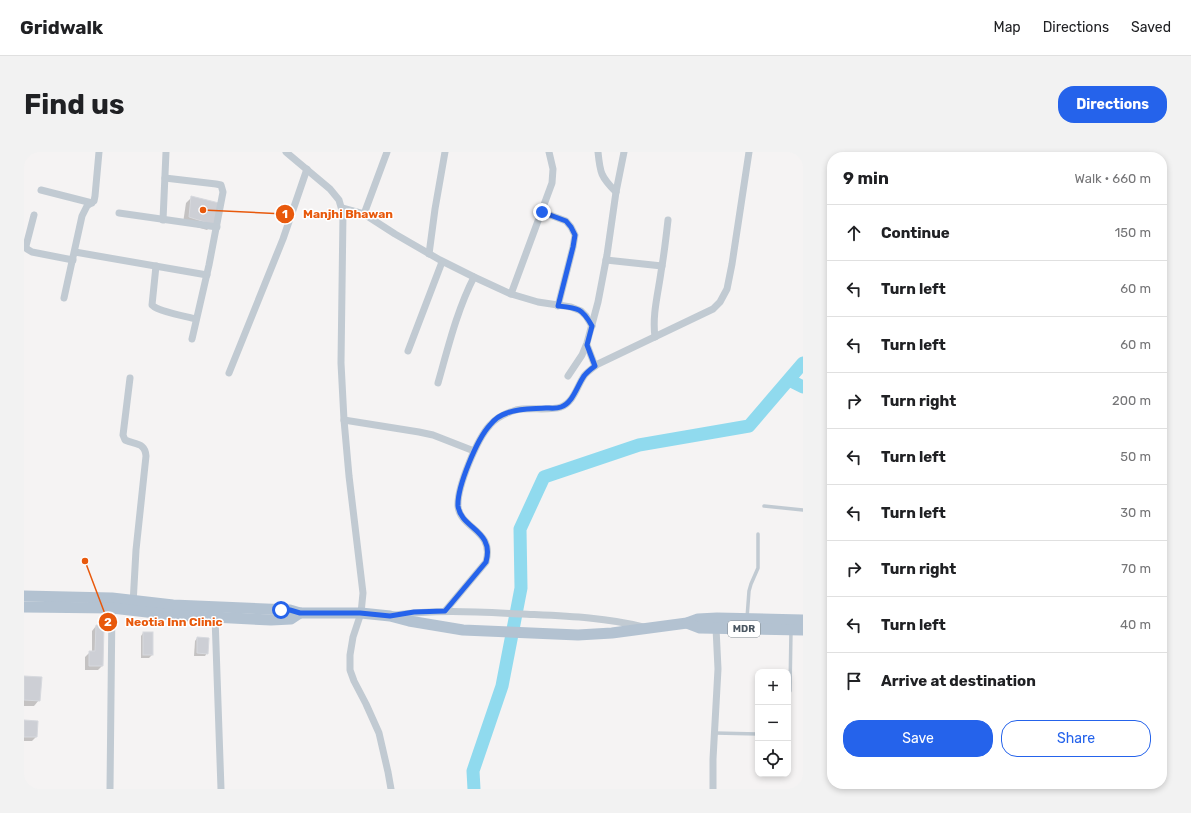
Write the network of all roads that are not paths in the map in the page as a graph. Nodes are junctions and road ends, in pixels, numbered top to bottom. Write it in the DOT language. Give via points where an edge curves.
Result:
graph roads {
  1 [pos="99,152"];
  2 [pos="166,152"];
  3 [pos="286,152"];
  4 [pos="387,152"];
  5 [pos="445,152"];
  6 [pos="549,152"];
  7 [pos="598,152"];
  8 [pos="624,152"];
  9 [pos="749,152"];
  10 [pos="307,169"];
  11 [pos="165,178"];
  12 [pos="41,190"];
  13 [pos="616,192"];
  14 [pos="92,202"];
  15 [pos="342,208"];
  16 [pos="542,212"];
  17 [pos="119,213"];
  18 [pos="364,214"];
  19 [pos="34,215"];
  20 [pos="163,220"];
  21 [pos="668,220"];
  22 [pos="217,227"];
  23 [pos="25,243"];
  24 [pos="74,252"];
  25 [pos="429,254"];
  26 [pos="73,260"];
  27 [pos="606,260"];
  28 [pos="442,262"];
  29 [pos="156,266"];
  30 [pos="662,266"];
  31 [pos="207,275"];
  32 [pos="474,277"];
  33 [pos="511,294"];
  34 [pos="64,298"];
  35 [pos="558,306"];
  36 [pos="196,319"];
  37 [pos="592,326"];
  38 [pos="655,337"];
  39 [pos="192,339"];
  40 [pos="587,345"];
  41 [pos="408,351"];
  42 [pos="595,366"];
  43 [pos="229,373"];
  44 [pos="568,376"];
  45 [pos="130,378"];
  46 [pos="438,383"];
  47 [pos="344,420"];
  48 [pos="474,451"];
  49 [pos="764,506"];
  50 [pos="803,510"];
  51 [pos="758,534"];
  52 [pos="24,596"];
  53 [pos="112,603"];
  54 [pos="24,606"];
  55 [pos="133,606"];
  56 [pos="191,610"];
  57 [pos="445,611"];
  58 [pos="241,613"];
  59 [pos="360,613"];
  60 [pos="390,616"];
  61 [pos="215,617"];
  62 [pos="747,619"];
  63 [pos="803,620"];
  64 [pos="687,623"];
  65 [pos="649,628"];
  66 [pos="716,628"];
  67 [pos="791,630"];
  68 [pos="803,630"];
  69 [pos="790,669"];
  70 [pos="715,733"];
  71 [pos="755,734"];
  72 [pos="110,789"];
  73 [pos="221,789"];
  74 [pos="391,789"];
  75 [pos="713,789"];
  1 -- 14 [label="street" via="96,190"];
  2 -- 11 [label="street"];
  3 -- 10 [label="street"];
  4 -- 18 [label="street"];
  5 -- 25 [label="street"];
  6 -- 16 [label="street" via="554,169"];
  7 -- 13 [label="street" via="602,175"];
  8 -- 13 [label="street"];
  9 -- 38 [label="street" via="727,289 713,310"];
  10 -- 15 [label="street" via="330,189"];
  10 -- 43 [label="street" via="283,239"];
  11 -- 20 [label="street"];
  11 -- 22 [label="street" via="221,185 223,192"];
  12 -- 14 [label="street"];
  13 -- 27 [label="street"];
  14 -- 24 [label="street" via="85,208"];
  15 -- 18 [label="street"];
  15 -- 47 [label="street" via="341,363"];
  16 -- 33 [label="street"];
  16 -- 35 [label="street" via="566,221 575,235"];
  17 -- 20 [label="street"];
  18 -- 25 [label="street"];
  19 -- 23 [label="street"];
  20 -- 22 [label="street"];
  21 -- 30 [label="street"];
  22 -- 31 [label="street"];
  23 -- 26 [label="street" via="30,251"];
  24 -- 26 [label="street"];
  24 -- 29 [label="street"];
  25 -- 28 [label="street"];
  26 -- 34 [label="street"];
  27 -- 30 [label="street"];
  27 -- 37 [label="street"];
  28 -- 32 [label="street"];
  28 -- 41 [label="street"];
  29 -- 31 [label="street"];
  29 -- 36 [label="street" via="153,307"];
  30 -- 38 [label="street" via="654,322"];
  31 -- 36 [label="street"];
  32 -- 33 [label="street"];
  32 -- 46 [label="street" via="450,341"];
  33 -- 35 [label="street"];
  35 -- 37 [label="street" via="581,311"];
  36 -- 39 [label="street"];
  37 -- 40 [label="street"];
  38 -- 42 [label="street"];
  40 -- 42 [label="street"];
  40 -- 44 [label="street"];
  42 -- 48 [label="street" via="584,376 569,402 561,407 518,409 506,413 489,426"];
  45 -- 55 [label="street" via="124,440 139,444 146,450"];
  47 -- 48 [label="street" via="433,435"];
  47 -- 59 [label="street" via="363,593"];
  48 -- 57 [label="street" via="462,480 458,505 461,515 484,538 488,554 486,562"];
  49 -- 50 [label="lane"];
  51 -- 62 [label="lane" via="758,568 751,584"];
  52 -- 53 [label="main road, MDR"];
  53 -- 54 [label="main road, MDR"];
  53 -- 55 [label="main road, MDR"];
  53 -- 72 [label="street"];
  55 -- 56 [label="main road, MDR"];
  56 -- 58 [label="main road, MDR"];
  56 -- 61 [label="main road, MDR"];
  57 -- 60 [label="street"];
  57 -- 65 [label="street" via="578,617 625,622"];
  58 -- 59 [label="main road, MDR" via="271,614 291,619 300,613"];
  58 -- 61 [label="main road, MDR"];
  59 -- 60 [label="main road, MDR"];
  59 -- 74 [label="street" via="353,637 350,670 379,733"];
  60 -- 65 [label="main road, MDR" via="463,630 578,635"];
  61 -- 73 [label="street"];
  62 -- 63 [label="main road, MDR"];
  62 -- 64 [label="main road, MDR" via="698,619"];
  64 -- 65 [label="main road, MDR"];
  64 -- 66 [label="main road, MDR" via="700,628"];
  66 -- 67 [label="main road, MDR"];
  66 -- 70 [label="street" via="718,669"];
  67 -- 68 [label="main road, MDR"];
  67 -- 69 [label="lane"];
  70 -- 71 [label="lane"];
  70 -- 75 [label="street"];
}
